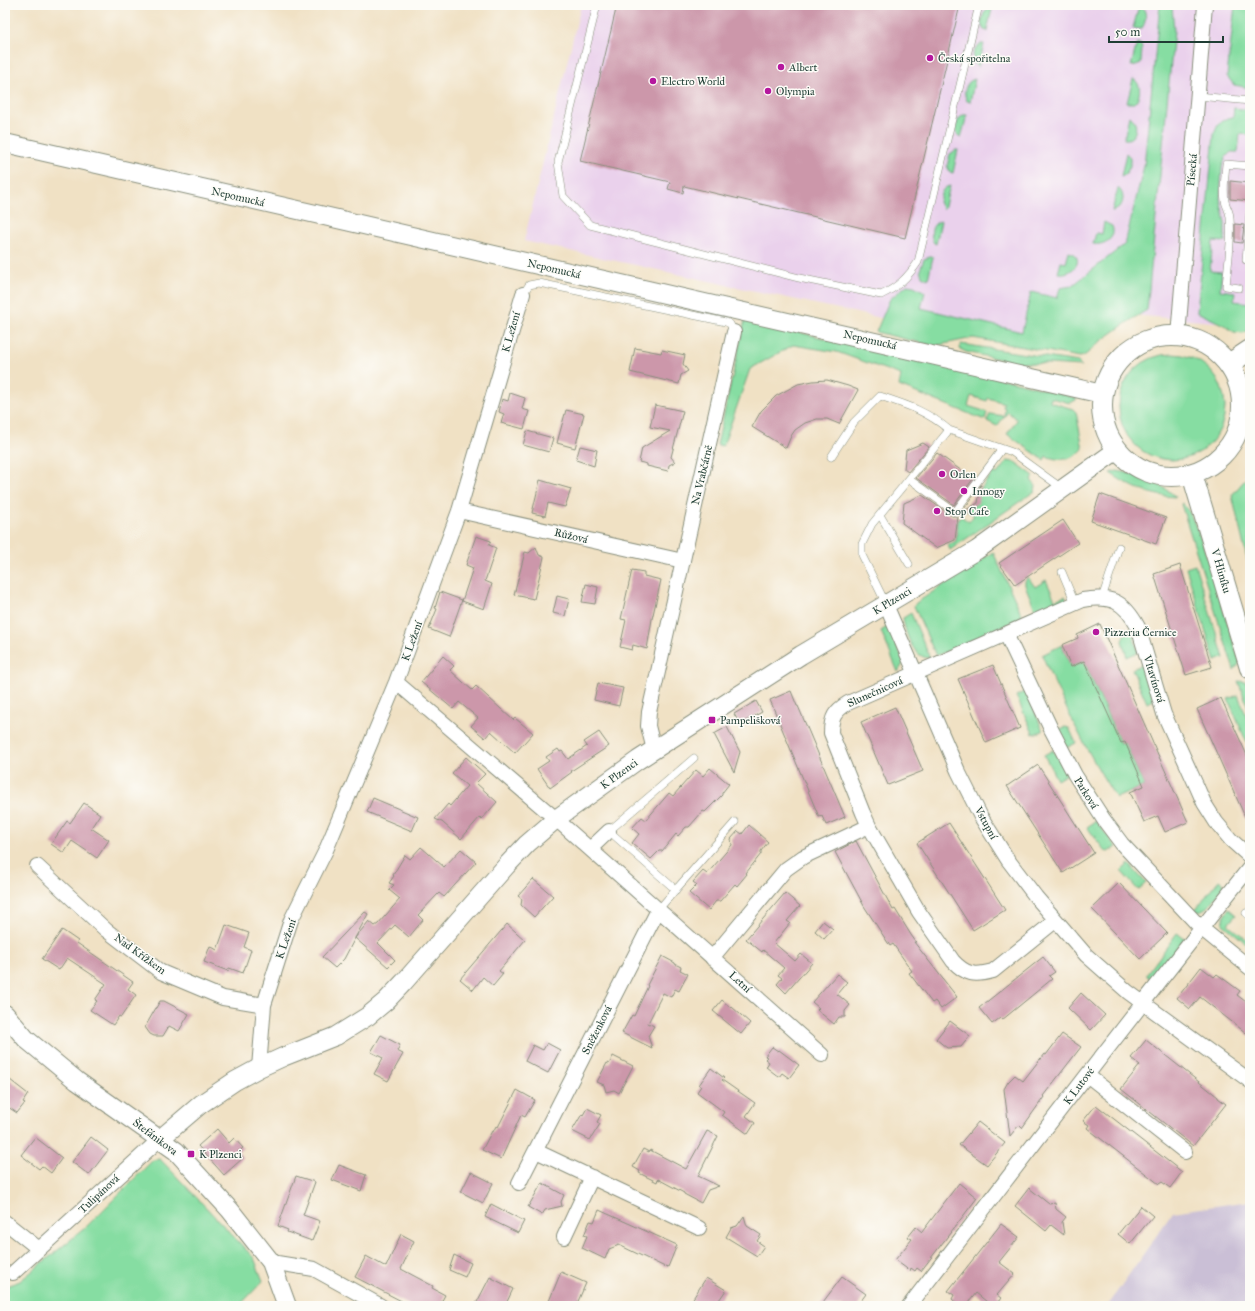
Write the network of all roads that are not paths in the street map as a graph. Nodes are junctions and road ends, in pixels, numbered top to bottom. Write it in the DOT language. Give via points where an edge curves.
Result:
graph roads {
  1 [pos="597,5"];
  2 [pos="979,5"];
  3 [pos="1205,5"];
  4 [pos="1198,96"];
  5 [pos="1250,101"];
  6 [pos="5,143"];
  7 [pos="1250,166"];
  8 [pos="1250,212"];
  9 [pos="1250,261"];
  10 [pos="1239,288"];
  11 [pos="609,290"];
  12 [pos="523,294"];
  13 [pos="734,332"];
  14 [pos="1178,336"];
  15 [pos="1250,350"];
  16 [pos="1229,364"];
  17 [pos="1102,394"];
  18 [pos="1245,423"];
  19 [pos="950,430"];
  20 [pos="1002,449"];
  21 [pos="1116,450"];
  22 [pos="831,457"];
  23 [pos="1192,474"];
  24 [pos="909,479"];
  25 [pos="1063,489"];
  26 [pos="459,511"];
  27 [pos="880,514"];
  28 [pos="1119,547"];
  29 [pos="683,561"];
  30 [pos="909,564"];
  31 [pos="1062,572"];
  32 [pos="1102,598"];
  33 [pos="886,604"];
  34 [pos="1074,604"];
  35 [pos="1006,634"];
  36 [pos="1250,668"];
  37 [pos="916,673"];
  38 [pos="396,682"];
  39 [pos="654,750"];
  40 [pos="694,758"];
  41 [pos="556,819"];
  42 [pos="735,822"];
  43 [pos="869,826"];
  44 [pos="609,831"];
  45 [pos="590,850"];
  46 [pos="1250,857"];
  47 [pos="37,866"];
  48 [pos="1250,867"];
  49 [pos="676,890"];
  50 [pos="658,910"];
  51 [pos="1055,921"];
  52 [pos="1201,928"];
  53 [pos="712,958"];
  54 [pos="1250,968"];
  55 [pos="1143,1003"];
  56 [pos="264,1005"];
  57 [pos="5,1014"];
  58 [pos="822,1055"];
  59 [pos="259,1068"];
  60 [pos="1087,1075"];
  61 [pos="1250,1081"];
  62 [pos="160,1139"];
  63 [pos="536,1151"];
  64 [pos="1185,1152"];
  65 [pos="592,1177"];
  66 [pos="519,1184"];
  67 [pos="5,1222"];
  68 [pos="699,1228"];
  69 [pos="564,1237"];
  70 [pos="39,1249"];
  71 [pos="271,1262"];
  72 [pos="13,1273"];
  73 [pos="287,1306"];
  74 [pos="381,1306"];
  75 [pos="909,1306"];
  1 -- 2 [label="lane" via="558,162 563,196 590,225 881,295 904,280 918,262"];
  3 -- 4 [label="street, Písecká"];
  4 -- 5 [label="lane"];
  4 -- 14 [label="street, Písecká"];
  6 -- 11 [label="street, Nepomucká"];
  7 -- 10 [label="lane" via="1226,164 1225,174 1225,202 1229,208 1231,231 1226,286"];
  8 -- 9 [label="lane" via="1246,260"];
  11 -- 12 [label="lane, K Ležení" via="539,283 529,285"];
  11 -- 13 [label="lane, Na Vrabčárně" via="726,322"];
  11 -- 17 [label="street, Nepomucká"];
  12 -- 26 [label="street, K Ležení"];
  13 -- 29 [label="street, Na Vrabčárně"];
  14 -- 16 [label="main road" via="1197,340 1215,350"];
  14 -- 17 [label="main road" via="1157,337 1126,353 1109,374"];
  15 -- 16 [label="main road"];
  16 -- 18 [label="main road" via="1240,389"];
  17 -- 21 [label="main road" via="1102,414 1106,433"];
  18 -- 23 [label="main road" via="1223,454 1209,466"];
  19 -- 20 [label="lane"];
  19 -- 22 [label="lane" via="920,410 880,396 854,422"];
  19 -- 24 [label="lane"];
  20 -- 24 [label="lane" via="955,512"];
  20 -- 25 [label="lane" via="1012,452"];
  21 -- 23 [label="main road" via="1128,462 1143,471 1159,476 1176,477"];
  21 -- 25 [label="street, K Plzenci"];
  23 -- 36 [label="main road, V Hliníku"];
  24 -- 27 [label="lane"];
  25 -- 33 [label="street, K Plzenci" via="977,550"];
  26 -- 29 [label="street, Růžová"];
  26 -- 38 [label="street, K Ležení"];
  27 -- 30 [label="lane"];
  27 -- 33 [label="lane" via="862,544 862,556"];
  28 -- 32 [label="lane"];
  29 -- 39 [label="street, Na Vrabčárně" via="649,712 648,726"];
  31 -- 34 [label="lane"];
  32 -- 34 [label="street, Vltavínová" via="1083,600"];
  32 -- 46 [label="street, Vltavínová" via="1116,602 1132,616 1138,627 1164,714 1204,803 1231,840"];
  33 -- 37 [label="street, Vstupní"];
  33 -- 39 [label="street, K Plzenci" via="801,655"];
  34 -- 35 [label="street, Vltavínová"];
  35 -- 37 [label="street, Slunečnicová"];
  35 -- 52 [label="street, Parková" via="1051,729 1088,796 1122,844"];
  37 -- 43 [label="street, Slunečnicová" via="844,706 834,716 831,725 831,733"];
  37 -- 51 [label="street, Vstupní" via="958,771 982,817 1008,860"];
  38 -- 41 [label="street"];
  38 -- 56 [label="street, K Ležení" via="326,850 291,920"];
  39 -- 41 [label="street, K Plzenci"];
  40 -- 44 [label="lane"];
  41 -- 45 [label="street, Letní"];
  41 -- 59 [label="street, K Plzenci" via="527,844 374,1012 336,1036"];
  42 -- 49 [label="lane"];
  43 -- 51 [label="street, Slunečnicová" via="918,912 953,961 966,972 981,974 993,971"];
  43 -- 53 [label="street" via="786,869"];
  44 -- 45 [label="street"];
  44 -- 49 [label="lane"];
  45 -- 50 [label="street, Letní"];
  47 -- 56 [label="street, Nad Křížkem" via="106,930 161,972 223,998"];
  48 -- 52 [label="street, K Lutové"];
  49 -- 50 [label="lane"];
  50 -- 53 [label="street, Letní"];
  50 -- 63 [label="street, Sněženková"];
  51 -- 55 [label="street, Vstupní" via="1086,955"];
  52 -- 54 [label="street, Parková"];
  52 -- 55 [label="street, K Lutové"];
  53 -- 58 [label="street, Letní"];
  55 -- 60 [label="street, K Lutové"];
  55 -- 61 [label="street, Vstupní"];
  56 -- 59 [label="street, K Ležení"];
  57 -- 62 [label="street, Štefánikova" via="26,1039 77,1081"];
  59 -- 62 [label="street, K Plzenci" via="216,1092"];
  60 -- 64 [label="street"];
  60 -- 75 [label="street, K Lutové"];
  62 -- 70 [label="street, Tulipánová"];
  62 -- 71 [label="street, Štefánikova" via="176,1152 230,1210"];
  63 -- 65 [label="street"];
  63 -- 66 [label="street, Sněženková"];
  65 -- 68 [label="street"];
  65 -- 69 [label="street"];
  67 -- 70 [label="street"];
  70 -- 72 [label="street, Tulipánová"];
  71 -- 73 [label="street, Štefánikova"];
  71 -- 74 [label="street" via="314,1269"];
}
